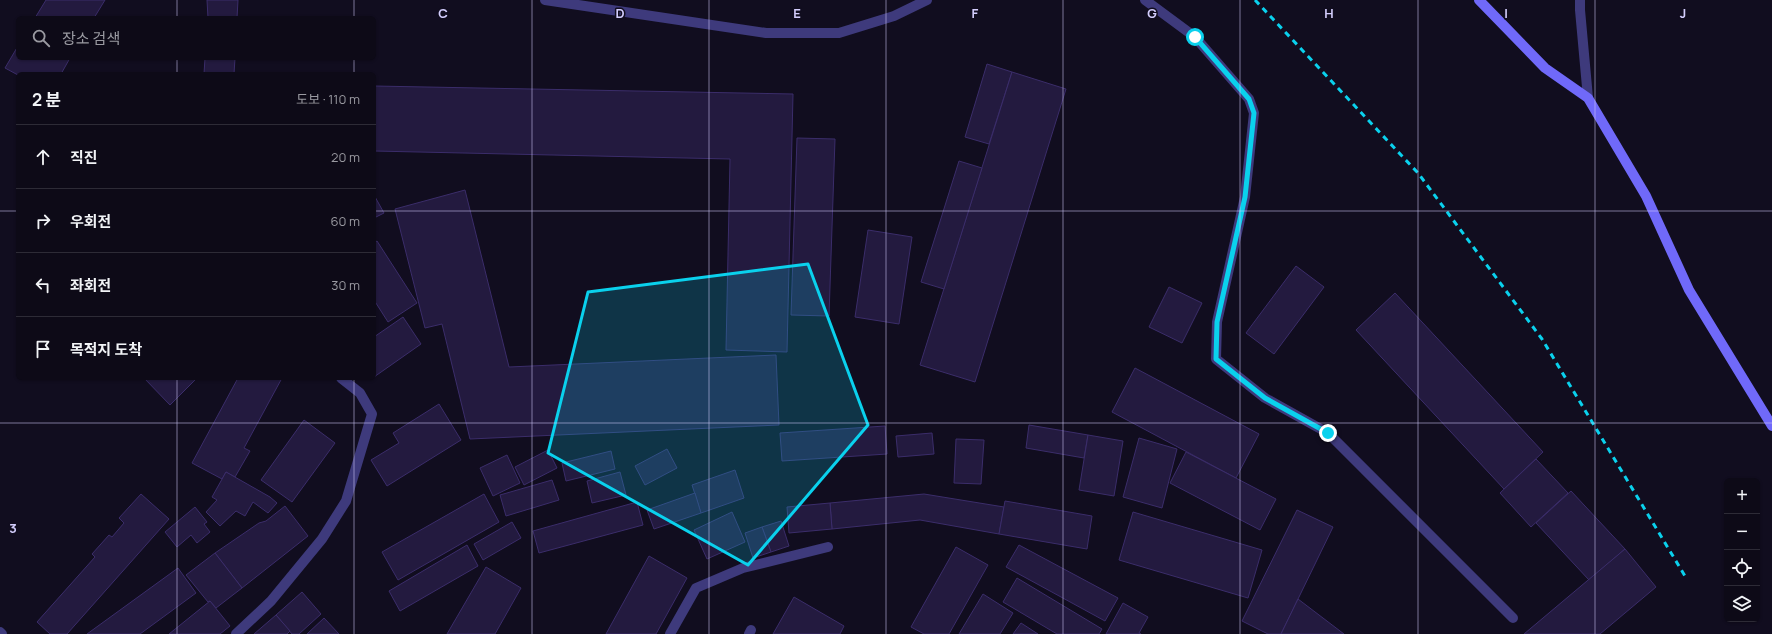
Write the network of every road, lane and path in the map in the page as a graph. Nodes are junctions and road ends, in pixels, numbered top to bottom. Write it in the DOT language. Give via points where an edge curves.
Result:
graph roads {
  1 [pos="545,0"];
  2 [pos="927,0"];
  3 [pos="1145,0"];
  4 [pos="1479,0"];
  5 [pos="1580,0"];
  6 [pos="1588,98"];
  7 [pos="344,380"];
  8 [pos="1772,426"];
  9 [pos="828,547"];
  10 [pos="1513,618"];
  11 [pos="236,634"];
  12 [pos="670,634"];
  1 -- 2 [label="street" via="766,33 839,33 894,16"];
  3 -- 10 [label="street" via="1195,37 1249,99 1254,113 1245,197 1217,322 1216,359 1265,398 1328,433"];
  4 -- 6 [label="street" via="1544,68"];
  5 -- 6 [label="street"];
  6 -- 8 [label="street" via="1646,196 1689,290"];
  7 -- 11 [label="street" via="360,393 372,414 346,501 322,538 271,601"];
  9 -- 12 [label="street" via="743,568 696,588"];
}
